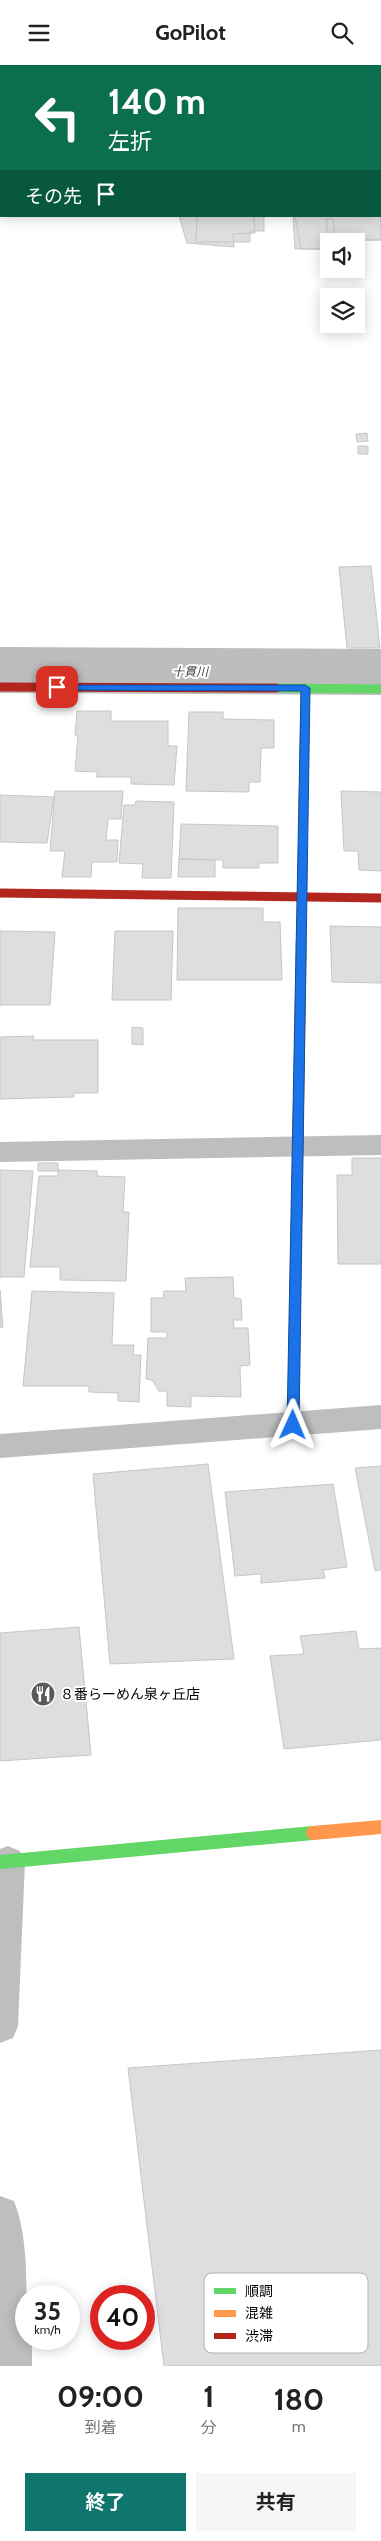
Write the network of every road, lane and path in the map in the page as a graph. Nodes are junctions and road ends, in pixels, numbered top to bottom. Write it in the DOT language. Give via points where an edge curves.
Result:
graph roads {
  1 [pos="0,687"];
  2 [pos="305,688"];
  3 [pos="381,689"];
  4 [pos="0,893"];
  5 [pos="302,897"];
  6 [pos="381,898"];
  7 [pos="381,1145"];
  8 [pos="297,1147"];
  9 [pos="0,1152"];
  10 [pos="381,1417"];
  11 [pos="293,1425"];
  12 [pos="0,1446"];
  13 [pos="381,1827"];
  14 [pos="4,1862"];
  15 [pos="0,2026"];
  16 [pos="0,2215"];
  17 [pos="8,2343"];
  1 -- 2 [label="street"];
  2 -- 3 [label="street"];
  2 -- 5 [label="street"];
  4 -- 5 [label="street"];
  5 -- 6 [label="street"];
  5 -- 8 [label="street"];
  7 -- 8 [label="street"];
  8 -- 9 [label="street"];
  8 -- 11 [label="street"];
  10 -- 11 [label="street"];
  11 -- 12 [label="street"];
  13 -- 14 [label="street"];
  14 -- 15 [label="street"];
  16 -- 17 [label="street"];
}
